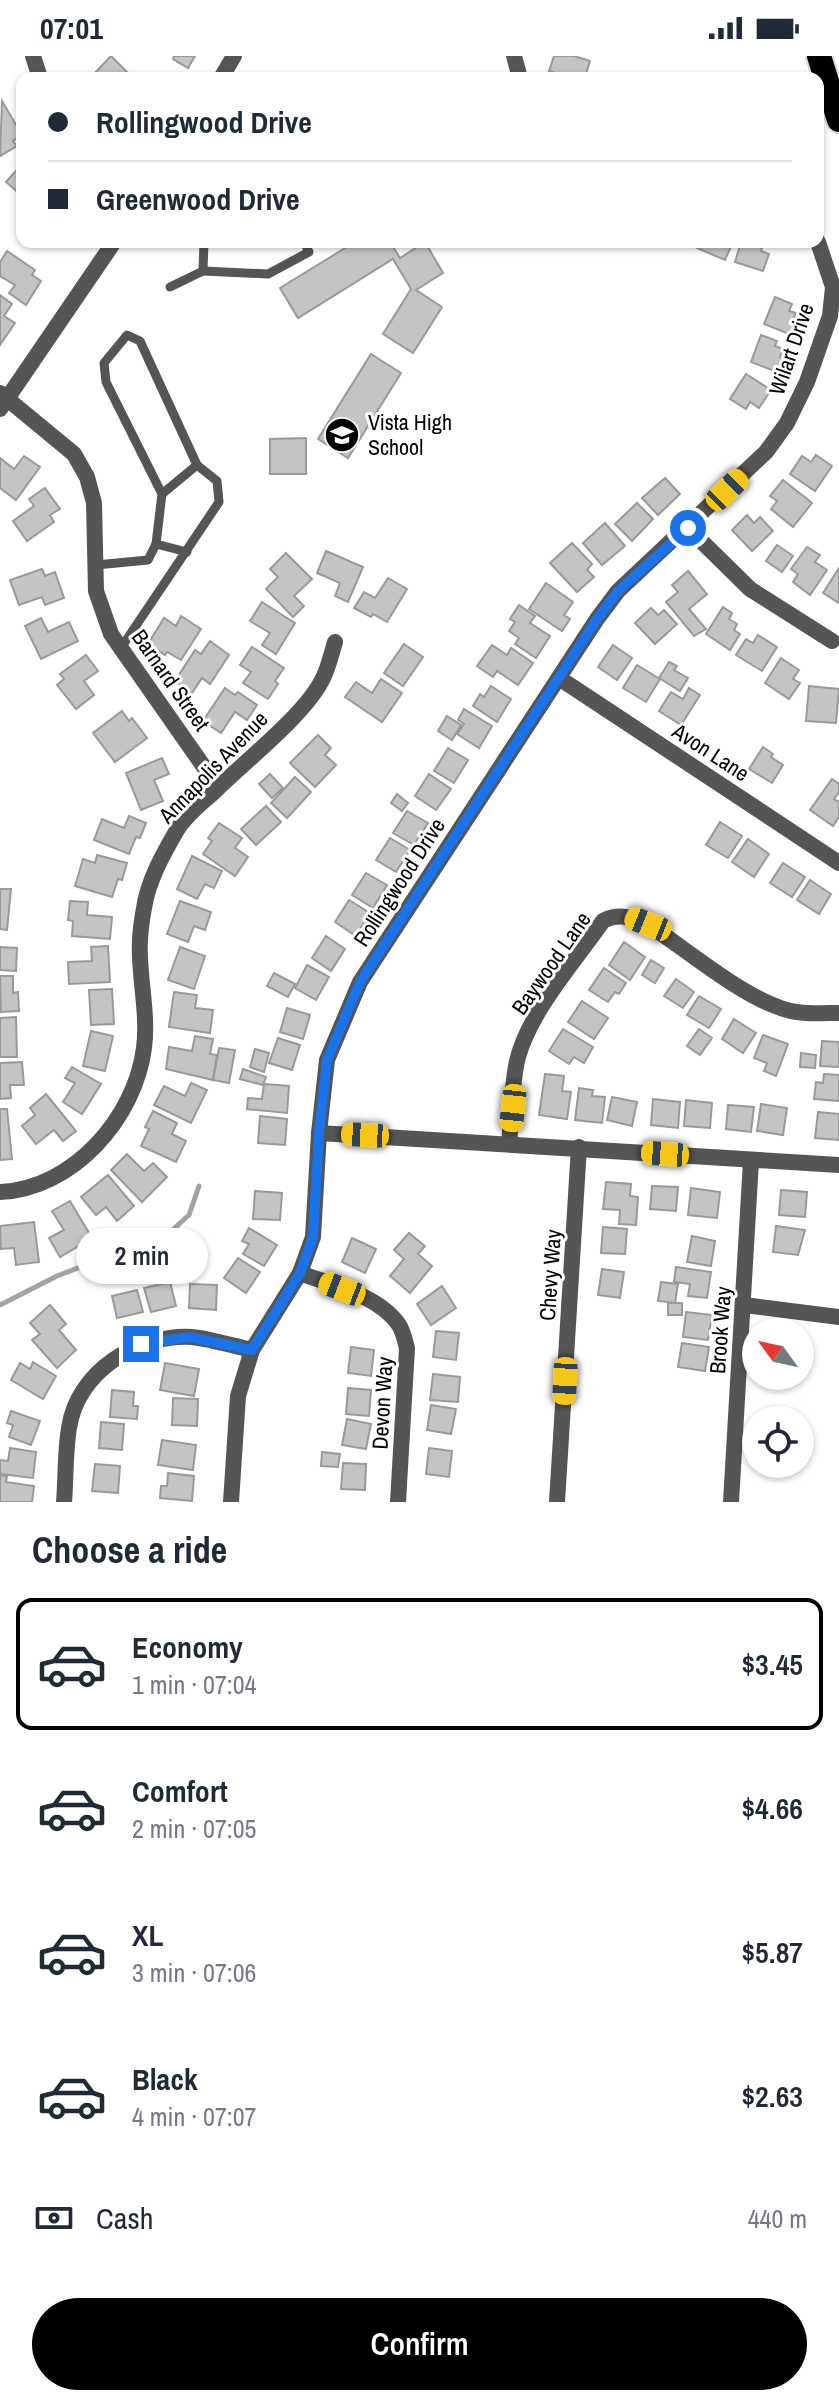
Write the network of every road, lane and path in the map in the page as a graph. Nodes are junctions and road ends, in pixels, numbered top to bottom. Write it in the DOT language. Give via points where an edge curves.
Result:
graph roads {
  1 [pos="819,56"];
  2 [pos="839,120"];
  3 [pos="110,248"];
  4 [pos="204,248"];
  5 [pos="307,248"];
  6 [pos="311,248"];
  7 [pos="820,248"];
  8 [pos="309,252"];
  9 [pos="203,271"];
  10 [pos="170,287"];
  11 [pos="3,401"];
  12 [pos="787,423"];
  13 [pos="197,465"];
  14 [pos="162,494"];
  15 [pos="688,528"];
  16 [pos="156,544"];
  17 [pos="187,552"];
  18 [pos="96,565"];
  19 [pos="832,641"];
  20 [pos="335,642"];
  21 [pos="121,648"];
  22 [pos="559,678"];
  23 [pos="218,787"];
  24 [pos="839,863"];
  25 [pos="839,1013"];
  26 [pos="319,1133"];
  27 [pos="509,1143"];
  28 [pos="579,1147"];
  29 [pos="751,1161"];
  30 [pos="839,1165"];
  31 [pos="0,1192"];
  32 [pos="300,1273"];
  33 [pos="744,1305"];
  34 [pos="839,1317"];
  35 [pos="252,1350"];
  36 [pos="64,1502"];
  37 [pos="231,1502"];
  38 [pos="398,1502"];
  39 [pos="557,1502"];
  40 [pos="731,1502"];
  1 -- 2 [label="highway"];
  3 -- 11 [label="street"];
  4 -- 9 [label="lane"];
  5 -- 8 [label="lane"];
  6 -- 8 [label="lane"];
  7 -- 12 [label="street, Wilart Drive" via="833,287 830,316"];
  8 -- 9 [label="lane" via="268,274"];
  9 -- 10 [label="lane"];
  11 -- 18 [label="street, Barnard Street" via="74,454 94,503"];
  12 -- 15 [label="street, Rollingwood Drive" via="766,452"];
  13 -- 14 [label="lane"];
  13 -- 14 [label="lane" via="140,341 127,335 104,363 106,382"];
  13 -- 17 [label="lane" via="217,481 219,502"];
  14 -- 16 [label="lane"];
  15 -- 19 [label="street" via="750,589"];
  15 -- 22 [label="street, Rollingwood Drive" via="618,591"];
  16 -- 17 [label="lane"];
  16 -- 18 [label="lane" via="148,560"];
  17 -- 21 [label="lane"];
  18 -- 21 [label="street, Barnard Street" via="96,591"];
  20 -- 23 [label="street, Annapolis Avenue" via="321,682 296,713"];
  21 -- 23 [label="street, Barnard Street"];
  22 -- 24 [label="street, Avon Lane"];
  22 -- 26 [label="street, Rollingwood Drive" via="360,982 327,1060"];
  23 -- 31 [label="street, Annapolis Avenue" via="179,826 158,864 144,906 139,953 144,1048 122,1112 75,1164 45,1181"];
  25 -- 27 [label="street, Baywood Lane" via="779,1008 648,924 613,916 603,921 524,1041"];
  26 -- 27 [label="street"];
  26 -- 32 [label="street, Rollingwood Drive" via="313,1237"];
  27 -- 28 [label="street"];
  28 -- 29 [label="street"];
  28 -- 39 [label="street, Chevy Way"];
  29 -- 30 [label="street"];
  29 -- 33 [label="street, Brook Way"];
  32 -- 35 [label="street, Rollingwood Drive"];
  32 -- 38 [label="street, Devon Way" via="365,1298 400,1326 407,1348"];
  33 -- 34 [label="street"];
  33 -- 40 [label="street, Brook Way"];
  35 -- 36 [label="street" via="190,1337 141,1344 98,1370 69,1425"];
  35 -- 37 [label="street, Rollingwood Drive" via="238,1396"];
}
